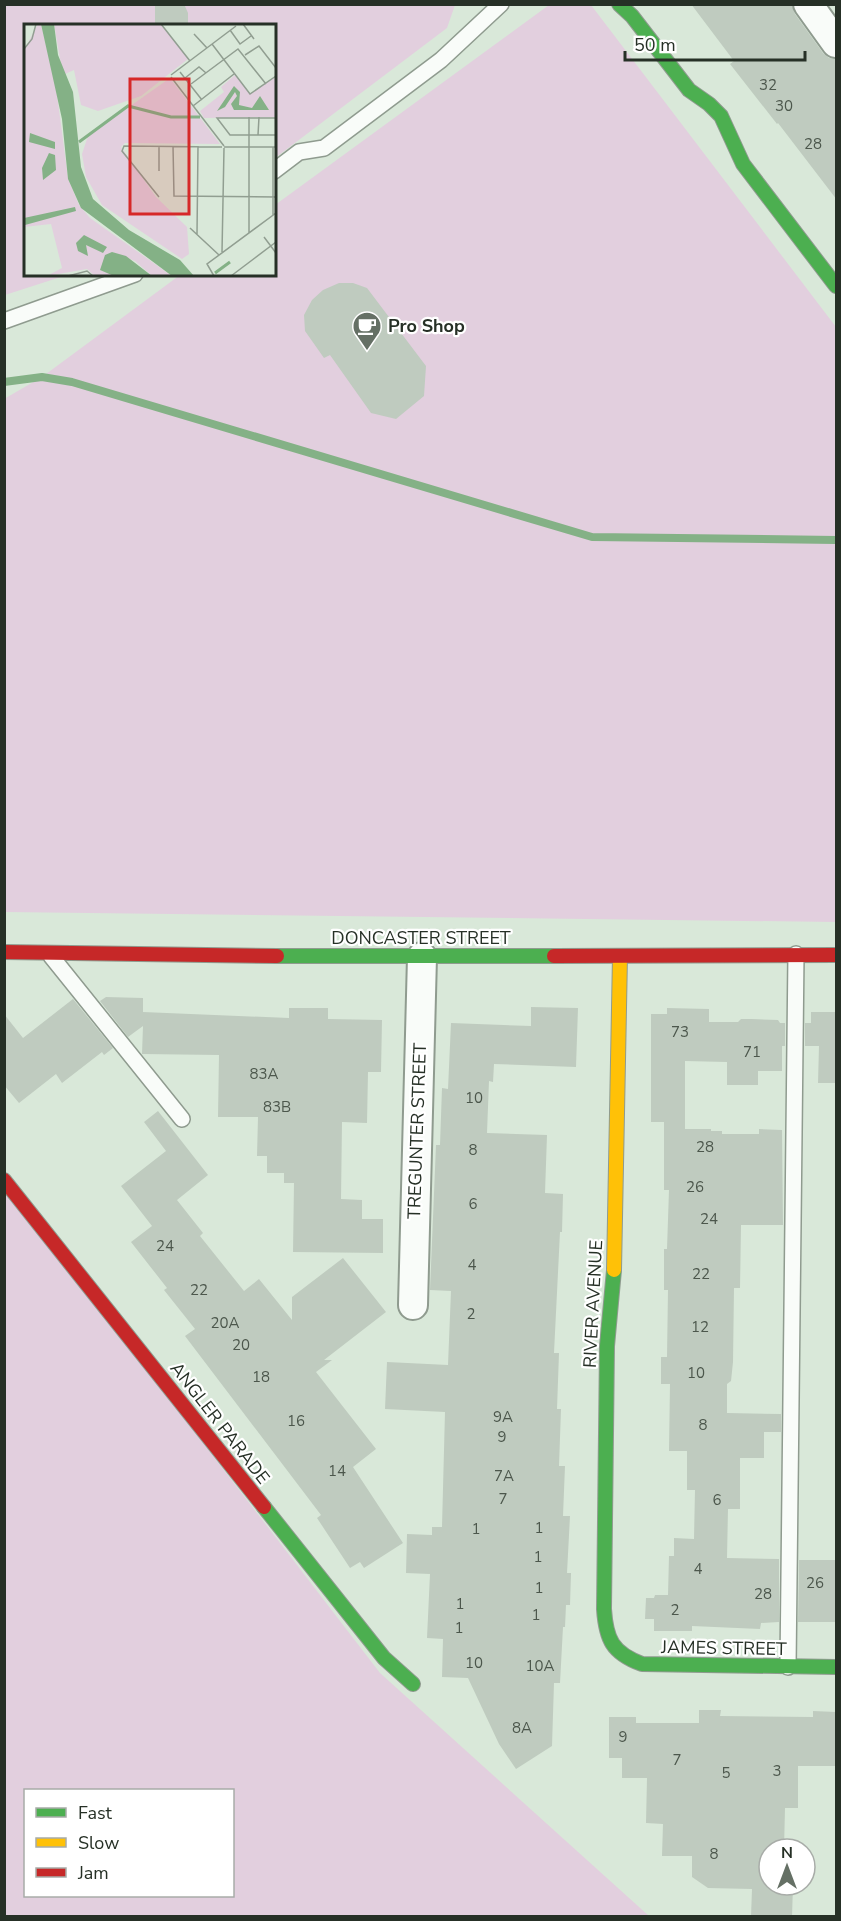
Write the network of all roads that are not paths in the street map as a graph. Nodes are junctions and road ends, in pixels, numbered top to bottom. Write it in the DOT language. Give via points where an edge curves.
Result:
graph roads {
  1 [pos="501,4"];
  2 [pos="808,4"];
  3 [pos="626,8"];
  4 [pos="837,43"];
  5 [pos="276,169"];
  6 [pos="129,276"];
  7 [pos="837,286"];
  8 [pos="4,321"];
  9 [pos="4,952"];
  10 [pos="49,954"];
  11 [pos="796,954"];
  12 [pos="837,955"];
  13 [pos="620,956"];
  14 [pos="422,957"];
  15 [pos="182,1119"];
  16 [pos="4,1180"];
  17 [pos="412,1305"];
  18 [pos="615,1650"];
  19 [pos="788,1667"];
  20 [pos="837,1667"];
  21 [pos="413,1684"];
  1 -- 5 [label="lane" via="441,60 324,148 299,152"];
  2 -- 4 [label="street"];
  3 -- 7 [label="street" via="678,77 720,116 743,164"];
  6 -- 8 [label="lane"];
  9 -- 10 [label="street, DONCASTER STREET"];
  10 -- 14 [label="street, DONCASTER STREET"];
  10 -- 15 [label="lane"];
  11 -- 12 [label="street, DONCASTER STREET"];
  11 -- 13 [label="street, DONCASTER STREET"];
  11 -- 19 [label="lane"];
  13 -- 14 [label="street, DONCASTER STREET"];
  13 -- 18 [label="street, RIVER AVENUE" via="614,1266 607,1346 604,1609 608,1638"];
  14 -- 17 [label="street, TREGUNTER STREET"];
  16 -- 21 [label="street, ANGLER PARADE" via="384,1658"];
  18 -- 19 [label="street, JAMES STREET" via="642,1664"];
  19 -- 20 [label="street, JAMES STREET"];
}
